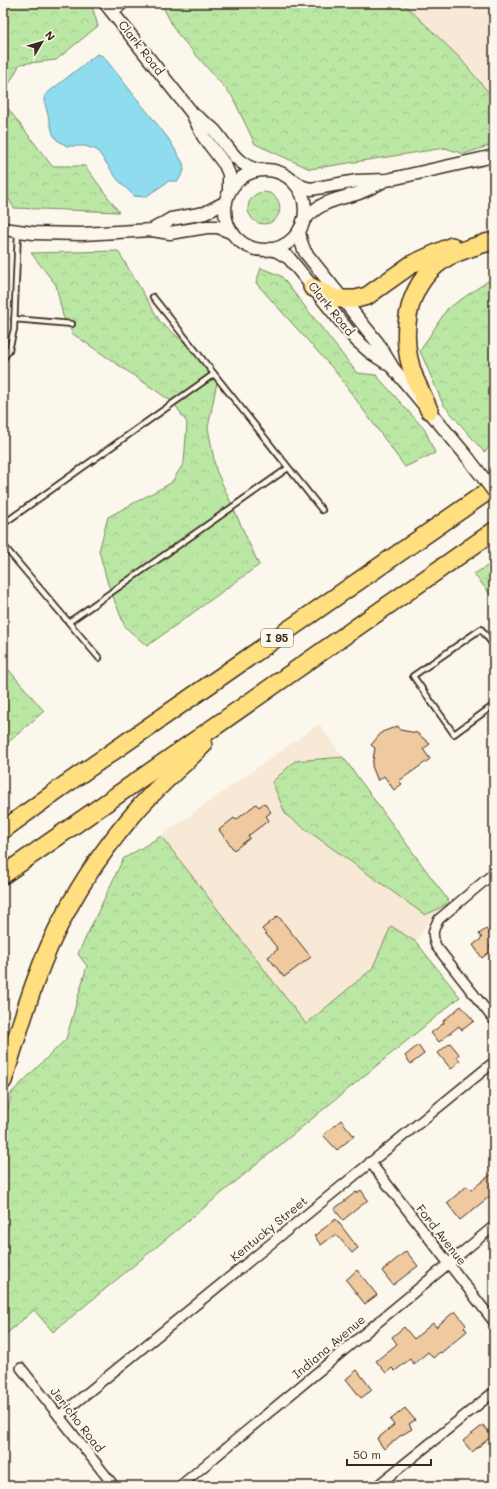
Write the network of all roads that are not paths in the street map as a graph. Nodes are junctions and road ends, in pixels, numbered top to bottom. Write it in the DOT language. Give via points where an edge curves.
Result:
graph roads {
  1 [pos="105,3"];
  2 [pos="124,3"];
  3 [pos="113,13"];
  4 [pos="192,113"];
  5 [pos="494,156"];
  6 [pos="259,170"];
  7 [pos="291,179"];
  8 [pos="387,180"];
  9 [pos="228,197"];
  10 [pos="301,226"];
  11 [pos="3,229"];
  12 [pos="152,230"];
  13 [pos="18,231"];
  14 [pos="233,233"];
  15 [pos="492,243"];
  16 [pos="270,249"];
  17 [pos="312,287"];
  18 [pos="153,297"];
  19 [pos="344,300"];
  20 [pos="14,319"];
  21 [pos="72,324"];
  22 [pos="3,359"];
  23 [pos="393,368"];
  24 [pos="214,374"];
  25 [pos="429,410"];
  26 [pos="288,468"];
  27 [pos="494,487"];
  28 [pos="494,492"];
  29 [pos="322,510"];
  30 [pos="3,524"];
  31 [pos="494,531"];
  32 [pos="3,545"];
  33 [pos="68,622"];
  34 [pos="494,646"];
  35 [pos="99,658"];
  36 [pos="494,705"];
  37 [pos="243,707"];
  38 [pos="59,789"];
  39 [pos="3,816"];
  40 [pos="3,830"];
  41 [pos="494,873"];
  42 [pos="3,875"];
  43 [pos="494,1020"];
  44 [pos="494,1062"];
  45 [pos="3,1081"];
  46 [pos="370,1162"];
  47 [pos="494,1226"];
  48 [pos="448,1264"];
  49 [pos="494,1322"];
  50 [pos="21,1368"];
  51 [pos="494,1392"];
  52 [pos="59,1416"];
  53 [pos="114,1486"];
  54 [pos="180,1486"];
  55 [pos="377,1486"];
  1 -- 3 [label="street, Clark Road"];
  2 -- 3 [label="street"];
  3 -- 4 [label="street, Clark Road"];
  4 -- 6 [label="street, Clark Road" via="213,129 243,164"];
  4 -- 9 [label="street, Clark Road" via="203,136 229,174"];
  5 -- 8 [label="street"];
  6 -- 7 [label="street" via="276,172"];
  6 -- 9 [label="street" via="247,174 237,182"];
  7 -- 8 [label="street" via="311,189 357,181"];
  7 -- 10 [label="street" via="303,198 305,210"];
  8 -- 10 [label="street" via="360,193 335,199 316,208"];
  9 -- 12 [label="street" via="205,213 171,219"];
  9 -- 14 [label="street" via="225,213"];
  10 -- 16 [label="street" via="291,240"];
  10 -- 19 [label="street, Clark Road" via="305,252"];
  11 -- 13 [label="street"];
  12 -- 13 [label="street" via="82,234"];
  12 -- 14 [label="street" via="170,233 207,226"];
  13 -- 20 [label="lane"];
  14 -- 16 [label="street" via="250,246"];
  15 -- 19 [label="highway" via="453,246 412,264 367,296"];
  15 -- 25 [label="highway" via="457,253 443,260 427,274 409,307 406,332 409,358"];
  16 -- 17 [label="street, Clark Road" via="289,258"];
  17 -- 19 [label="highway"];
  17 -- 23 [label="street, Clark Road" via="355,339"];
  18 -- 24 [label="lane"];
  19 -- 23 [label="street, Clark Road" via="377,342"];
  20 -- 21 [label="lane"];
  20 -- 22 [label="lane" via="9,350"];
  23 -- 25 [label="street, Clark Road"];
  24 -- 26 [label="lane"];
  24 -- 30 [label="lane"];
  25 -- 28 [label="street, Clark Road, bridge"];
  26 -- 29 [label="lane"];
  26 -- 33 [label="lane"];
  27 -- 38 [label="highway, I 95"];
  31 -- 37 [label="highway"];
  32 -- 33 [label="lane"];
  33 -- 35 [label="lane"];
  34 -- 36 [label="lane" via="481,629 413,676 454,734"];
  37 -- 42 [label="highway"];
  37 -- 45 [label="highway" via="138,809 82,885 64,915 35,981"];
  38 -- 39 [label="highway"];
  38 -- 40 [label="highway, I 95"];
  41 -- 43 [label="street" via="439,919 432,935 436,946"];
  44 -- 46 [label="street, Kentucky Street"];
  46 -- 48 [label="street, Ford Avenue"];
  46 -- 52 [label="street, Kentucky Street"];
  47 -- 48 [label="street, Indiana Avenue"];
  48 -- 49 [label="street, Ford Avenue"];
  48 -- 54 [label="street, Indiana Avenue"];
  50 -- 52 [label="street, Jericho Road"];
  51 -- 55 [label="street"];
  52 -- 53 [label="street, Jericho Road"];
}
